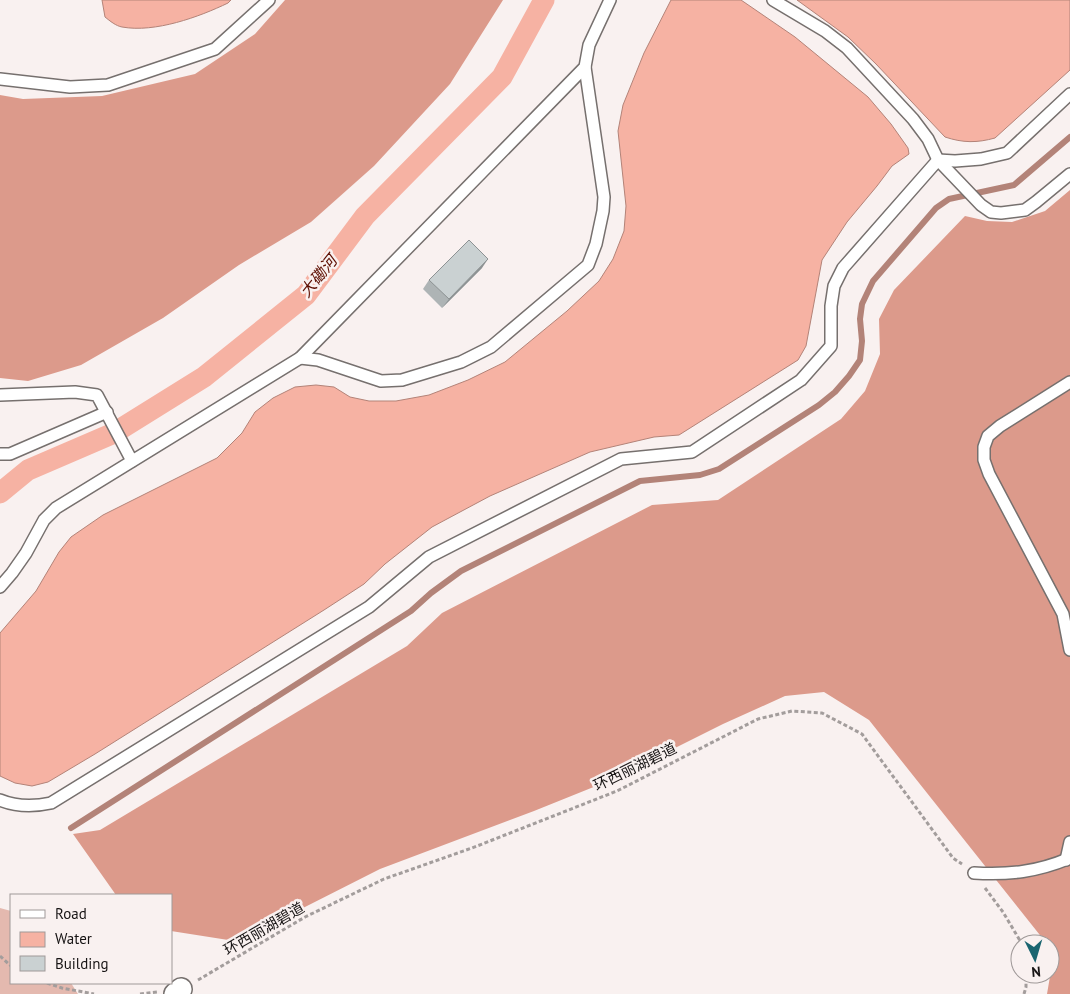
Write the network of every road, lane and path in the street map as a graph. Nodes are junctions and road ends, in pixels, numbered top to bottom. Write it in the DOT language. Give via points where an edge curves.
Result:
graph roads {
  1 [pos="268,0"];
  2 [pos="610,0"];
  3 [pos="773,0"];
  4 [pos="585,67"];
  5 [pos="0,79"];
  6 [pos="1070,94"];
  7 [pos="938,160"];
  8 [pos="1070,174"];
  9 [pos="300,358"];
  10 [pos="1070,382"];
  11 [pos="0,394"];
  12 [pos="107,412"];
  13 [pos="0,454"];
  14 [pos="132,461"];
  15 [pos="0,587"];
  16 [pos="1070,650"];
  17 [pos="0,800"];
  18 [pos="1070,842"];
  19 [pos="1068,859"];
  20 [pos="974,873"];
  21 [pos="1016,934"];
  22 [pos="0,956"];
  23 [pos="10,965"];
  24 [pos="50,984"];
  25 [pos="178,991"];
  26 [pos="94,994"];
  1 -- 5 [label="lane" via="215,49 108,85 70,87"];
  2 -- 4 [label="lane" via="589,45"];
  3 -- 7 [label="lane" via="847,48 913,119"];
  4 -- 9 [label="lane"];
  4 -- 9 [label="lane" via="604,197 596,244 588,265 491,347 461,362 402,380 382,381 318,360"];
  6 -- 7 [label="lane" via="1007,154 981,159"];
  7 -- 8 [label="lane" via="991,212 1025,210"];
  7 -- 17 [label="lane" via="843,268 832,299 831,346 802,380 692,452 620,459 428,557 369,607 50,803 26,806"];
  9 -- 14 [label="lane"];
  10 -- 16 [label="lane" via="1000,426 988,436 984,447 988,474 1062,614"];
  11 -- 12 [label="lane" via="75,392 97,395"];
  12 -- 13 [label="lane" via="10,454"];
  12 -- 14 [label="lane"];
  14 -- 15 [label="lane" via="56,508 44,520 26,553"];
  18 -- 19 [label="lane"];
  19 -- 20 [label="lane" via="1031,871 1003,875"];
  20 -- 21 [label="path, 环西丽湖碧道"];
  20 -- 25 [label="path, 环西丽湖碧道" via="954,858 862,734 822,713 792,711 758,719 617,791 384,879 305,917"];
  22 -- 23 [label="path"];
  24 -- 26 [label="path"];
}
